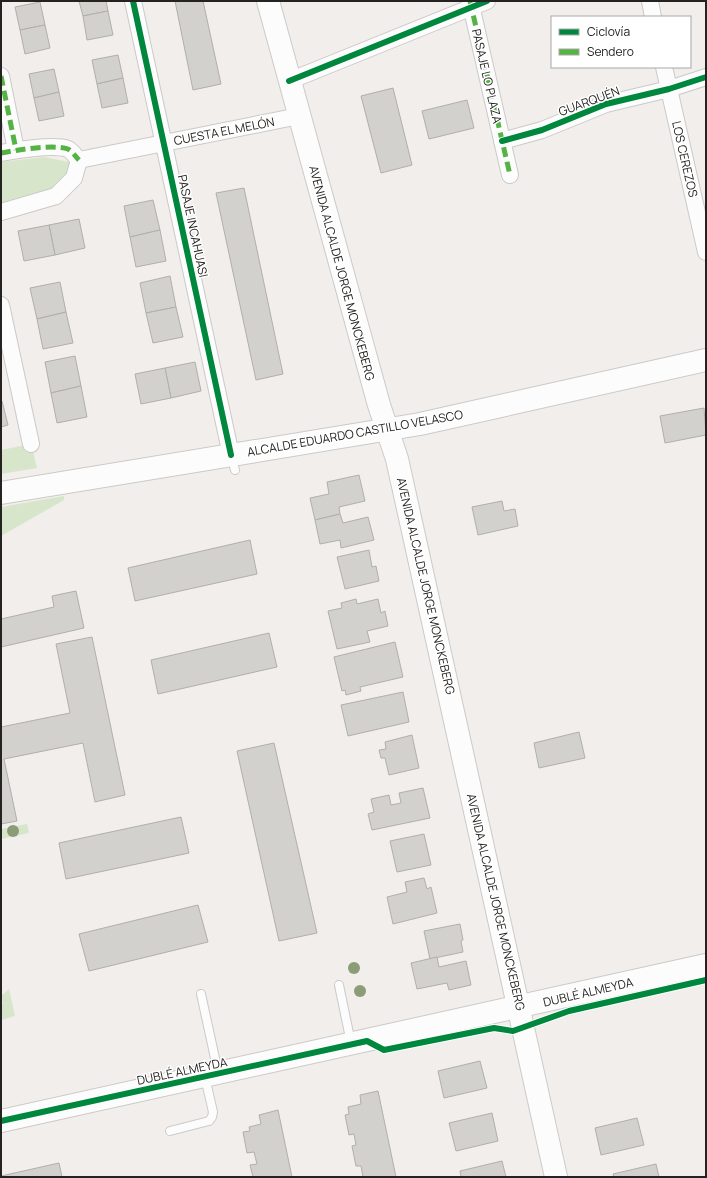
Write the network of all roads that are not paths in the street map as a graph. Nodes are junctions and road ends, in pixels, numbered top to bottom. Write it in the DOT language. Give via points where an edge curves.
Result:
graph roads {
  1 [pos="133,1"];
  2 [pos="268,1"];
  3 [pos="487,1"];
  4 [pos="650,1"];
  5 [pos="471,4"];
  6 [pos="653,16"];
  7 [pos="664,68"];
  8 [pos="1,76"];
  9 [pos="706,77"];
  10 [pos="290,81"];
  11 [pos="669,89"];
  12 [pos="299,116"];
  13 [pos="502,141"];
  14 [pos="164,143"];
  15 [pos="8,151"];
  16 [pos="79,160"];
  17 [pos="510,175"];
  18 [pos="1,212"];
  19 [pos="706,252"];
  20 [pos="1,305"];
  21 [pos="706,360"];
  22 [pos="387,429"];
  23 [pos="31,444"];
  24 [pos="233,463"];
  25 [pos="1,493"];
  26 [pos="706,965"];
  27 [pos="339,985"];
  28 [pos="201,994"];
  29 [pos="520,1007"];
  30 [pos="351,1044"];
  31 [pos="212,1075"];
  32 [pos="1,1121"];
  33 [pos="170,1131"];
  34 [pos="556,1177"];
  1 -- 14 [label="street, PASAJE INCAHUASI"];
  2 -- 10 [label="main road, AVENIDA ALCALDE JORGE MONCKEBERG"];
  3 -- 5 [label="street"];
  4 -- 6 [label="street"];
  5 -- 10 [label="street"];
  5 -- 13 [label="street, PASAJE LO PLAZA"];
  7 -- 11 [label="street, LOS CEREZOS"];
  8 -- 15 [label="street"];
  9 -- 11 [label="street, GUARQUÉN"];
  10 -- 12 [label="main road, AVENIDA ALCALDE JORGE MONCKEBERG"];
  11 -- 13 [label="street, GUARQUÉN" via="606,104 542,130"];
  11 -- 19 [label="street, LOS CEREZOS"];
  12 -- 14 [label="street, CUESTA EL MELÓN"];
  12 -- 22 [label="main road, AVENIDA ALCALDE JORGE MONCKEBERG"];
  13 -- 17 [label="street, PASAJE LO PLAZA"];
  14 -- 16 [label="street, CUESTA EL MELÓN"];
  14 -- 24 [label="street, PASAJE INCAHUASI"];
  15 -- 16 [label="street" via="59,148 70,150"];
  16 -- 18 [label="street" via="74,178 56,196"];
  20 -- 23 [label="street"];
  21 -- 22 [label="main road, ALCALDE EDUARDO CASTILLO VELASCO"];
  22 -- 24 [label="main road, ALCALDE EDUARDO CASTILLO VELASCO"];
  22 -- 29 [label="main road, AVENIDA ALCALDE JORGE MONCKEBERG" via="397,459"];
  24 -- 25 [label="main road, ALCALDE EDUARDO CASTILLO VELASCO"];
  26 -- 29 [label="main road, DUBLÉ ALMEYDA"];
  27 -- 30 [label="lane"];
  28 -- 31 [label="lane"];
  29 -- 30 [label="main road, DUBLÉ ALMEYDA"];
  29 -- 34 [label="main road, AVENIDA ALCALDE JORGE MONCKEBERG"];
  30 -- 31 [label="main road, DUBLÉ ALMEYDA"];
  31 -- 32 [label="main road, DUBLÉ ALMEYDA"];
  31 -- 33 [label="lane" via="213,1112 209,1121"];
}
